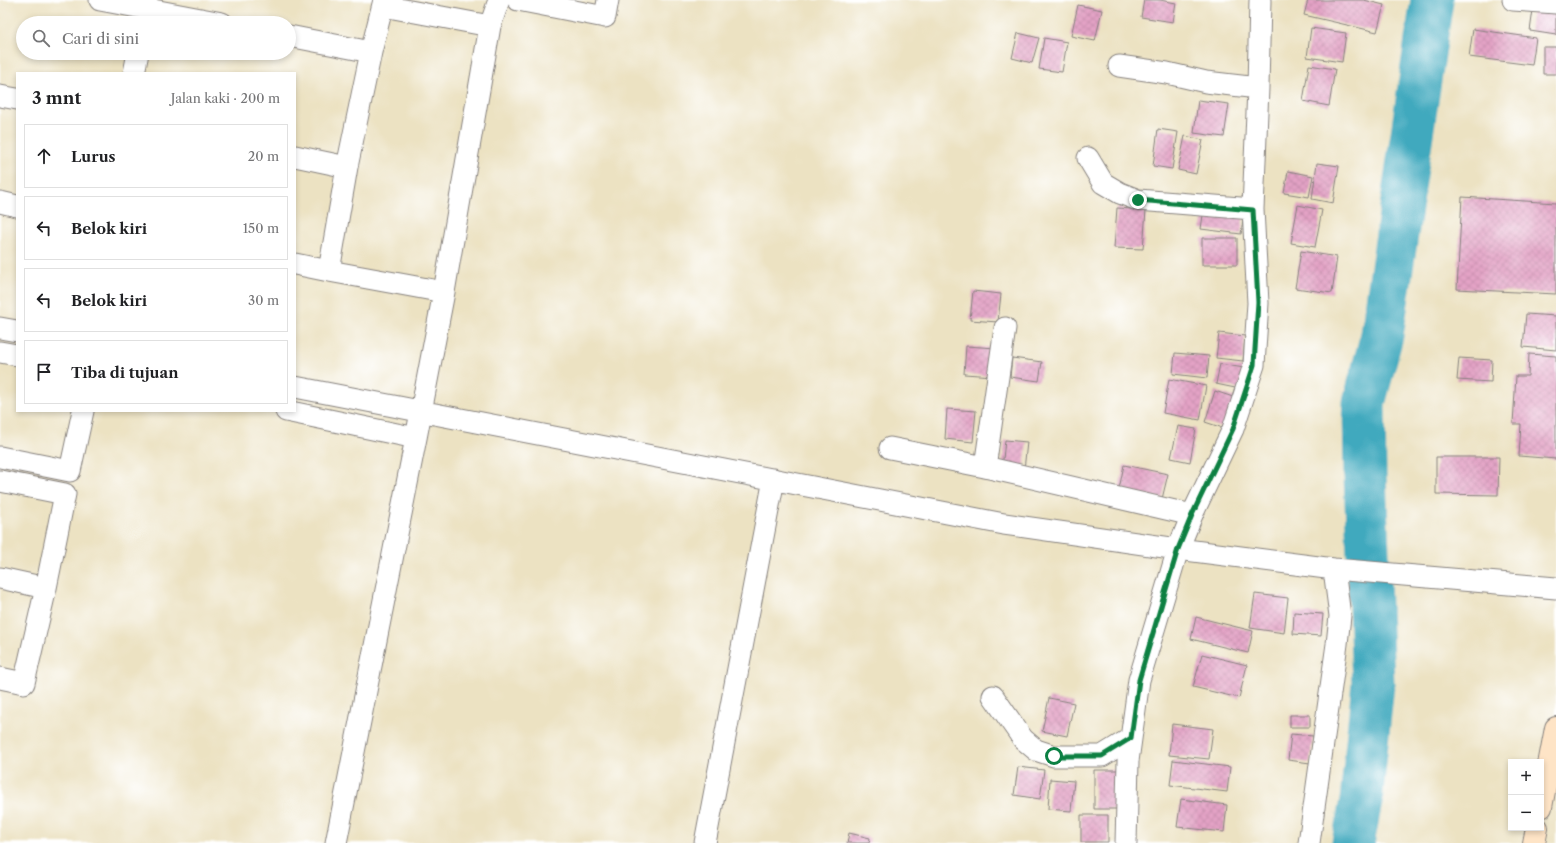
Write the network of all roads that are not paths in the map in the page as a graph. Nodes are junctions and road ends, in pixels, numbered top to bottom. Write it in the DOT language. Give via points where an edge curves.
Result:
graph roads {
  1 [pos="100,0"];
  2 [pos="499,0"];
  3 [pos="518,0"];
  4 [pos="608,0"];
  5 [pos="1260,0"];
  6 [pos="1512,0"];
  7 [pos="383,3"];
  8 [pos="1556,3"];
  9 [pos="147,11"];
  10 [pos="178,16"];
  11 [pos="490,26"];
  12 [pos="296,37"];
  13 [pos="370,52"];
  14 [pos="137,60"];
  15 [pos="1119,66"];
  16 [pos="134,72"];
  17 [pos="1258,88"];
  18 [pos="0,96"];
  19 [pos="16,99"];
  20 [pos="296,156"];
  21 [pos="1088,158"];
  22 [pos="347,167"];
  23 [pos="0,202"];
  24 [pos="16,206"];
  25 [pos="1253,210"];
  26 [pos="296,264"];
  27 [pos="329,271"];
  28 [pos="444,292"];
  29 [pos="0,328"];
  30 [pos="1005,328"];
  31 [pos="16,332"];
  32 [pos="0,352"];
  33 [pos="16,355"];
  34 [pos="296,387"];
  35 [pos="83,412"];
  36 [pos="291,412"];
  37 [pos="420,412"];
  38 [pos="416,438"];
  39 [pos="890,448"];
  40 [pos="0,456"];
  41 [pos="985,467"];
  42 [pos="774,480"];
  43 [pos="0,481"];
  44 [pos="1192,515"];
  45 [pos="1178,549"];
  46 [pos="1338,569"];
  47 [pos="0,578"];
  48 [pos="46,588"];
  49 [pos="1556,588"];
  50 [pos="0,678"];
  51 [pos="993,696"];
  52 [pos="1556,728"];
  53 [pos="1131,738"];
  54 [pos="1547,797"];
  55 [pos="1536,831"];
  56 [pos="336,843"];
  57 [pos="705,843"];
  58 [pos="1126,843"];
  59 [pos="1309,843"];
  60 [pos="1534,843"];
  1 -- 9 [label="street"];
  2 -- 11 [label="street"];
  3 -- 4 [label="street" via="605,17"];
  5 -- 17 [label="street"];
  6 -- 8 [label="street"];
  7 -- 11 [label="street"];
  7 -- 13 [label="street"];
  9 -- 10 [label="street"];
  11 -- 28 [label="street"];
  12 -- 13 [label="street"];
  13 -- 22 [label="street"];
  14 -- 16 [label="street"];
  15 -- 17 [label="street" via="1206,82"];
  17 -- 25 [label="street"];
  18 -- 19 [label="street"];
  20 -- 22 [label="street"];
  21 -- 25 [label="street" via="1103,183 1120,194 1138,200"];
  22 -- 27 [label="street"];
  23 -- 24 [label="street"];
  25 -- 44 [label="street" via="1258,302 1254,365 1233,429"];
  26 -- 27 [label="street"];
  27 -- 28 [label="street"];
  28 -- 37 [label="street"];
  29 -- 31 [label="street"];
  30 -- 41 [label="street"];
  32 -- 33 [label="street"];
  34 -- 37 [label="street"];
  35 -- 40 [label="street" via="70,471"];
  36 -- 38 [label="street"];
  37 -- 38 [label="street"];
  37 -- 42 [label="street"];
  38 -- 56 [label="street"];
  39 -- 41 [label="street"];
  41 -- 44 [label="street"];
  42 -- 45 [label="street" via="1004,524"];
  42 -- 57 [label="street"];
  43 -- 48 [label="street" via="65,494"];
  44 -- 45 [label="street"];
  45 -- 46 [label="street"];
  45 -- 53 [label="street" via="1139,680"];
  46 -- 49 [label="street"];
  46 -- 59 [label="street" via="1340,616"];
  47 -- 48 [label="street"];
  48 -- 50 [label="street" via="24,683"];
  51 -- 53 [label="street" via="1023,739 1036,750 1054,756 1102,756"];
  52 -- 54 [label="main road"];
  53 -- 58 [label="street"];
  55 -- 60 [label="main road"];
}
